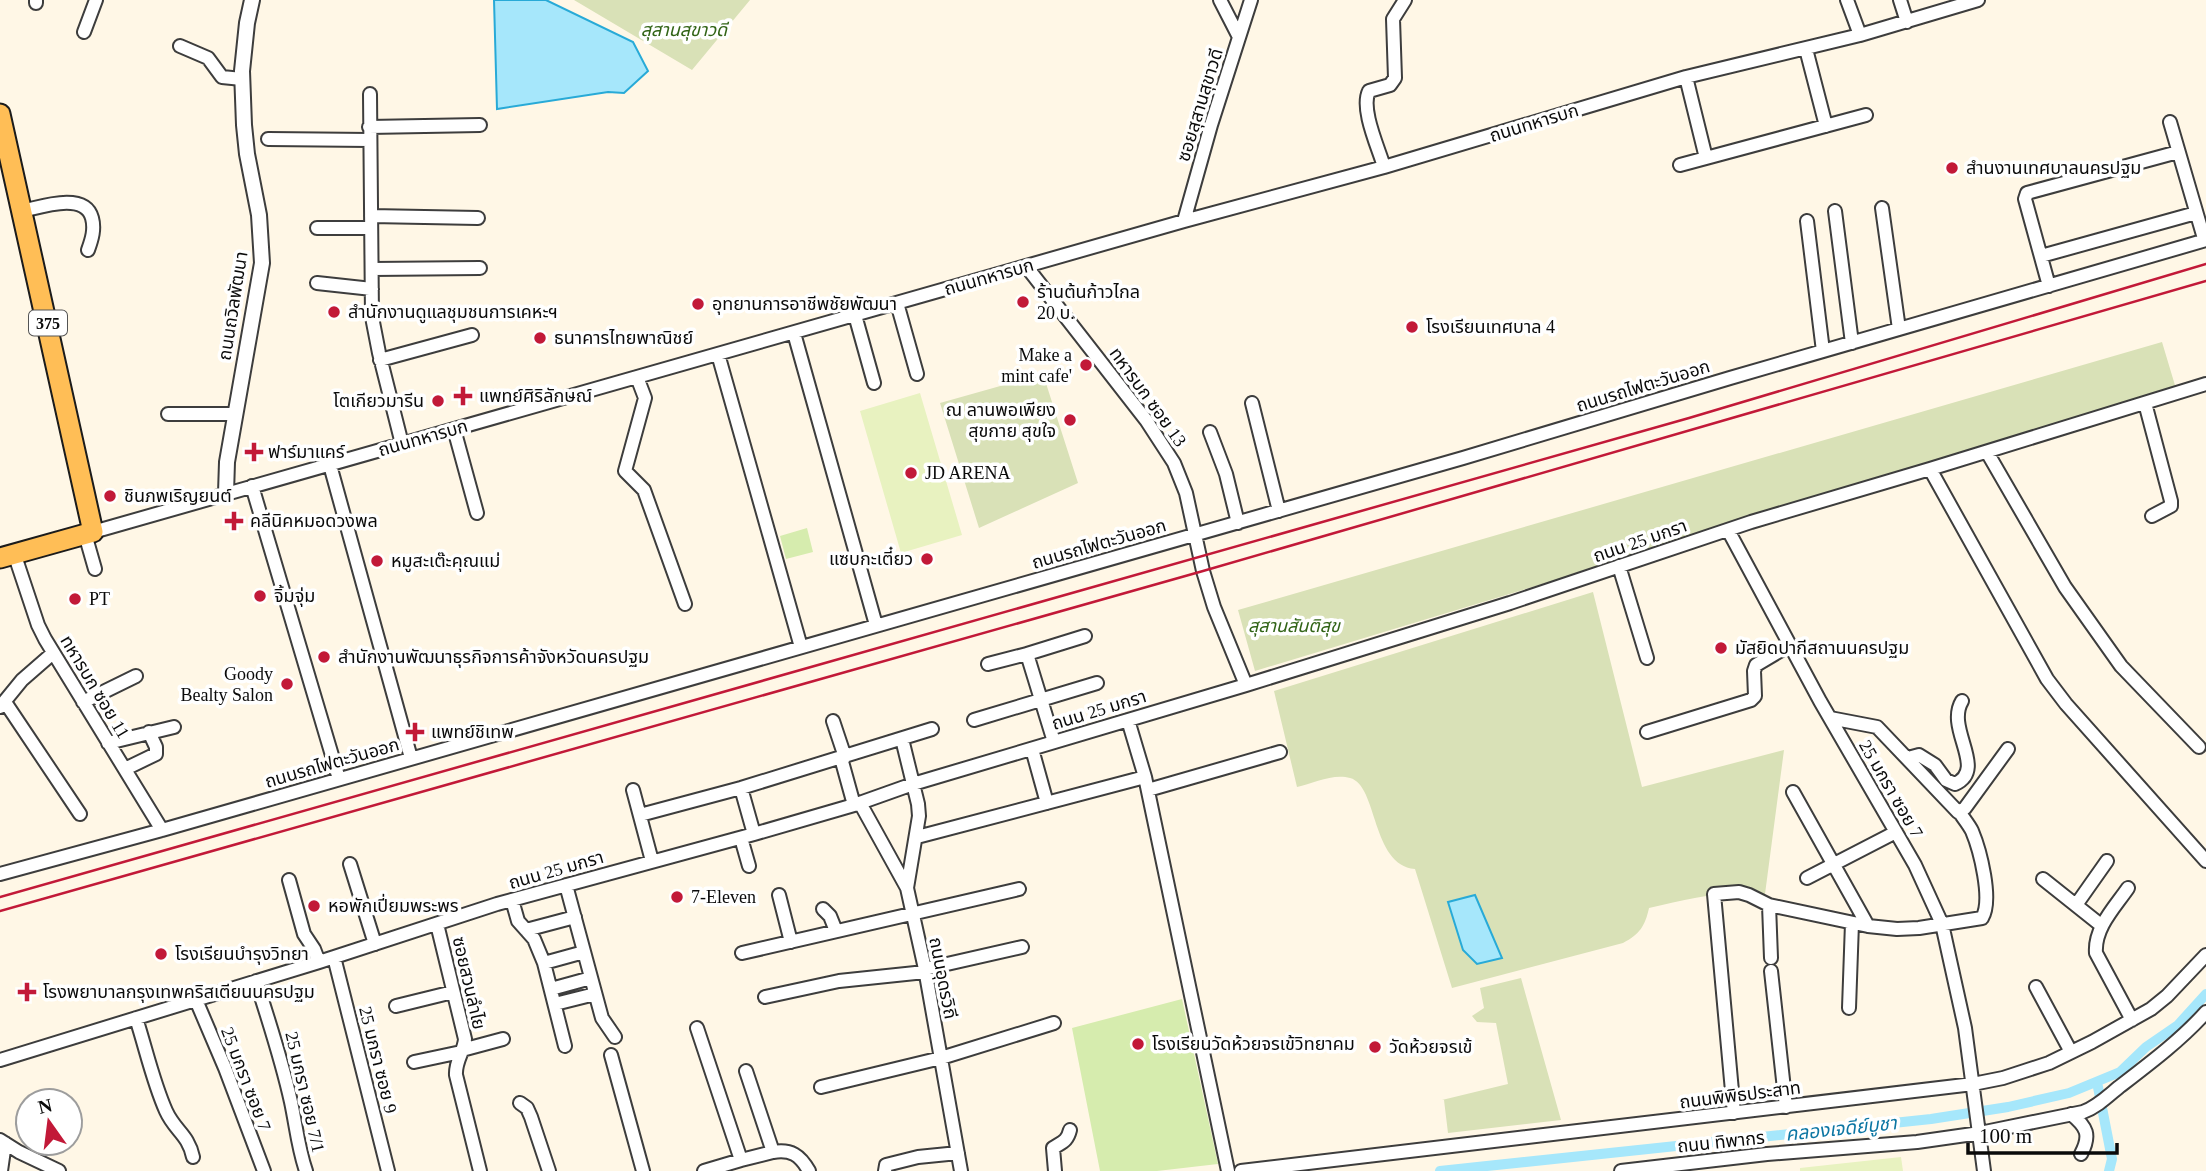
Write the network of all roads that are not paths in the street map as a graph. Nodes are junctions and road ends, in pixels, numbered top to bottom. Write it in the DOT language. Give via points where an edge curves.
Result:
graph roads {
  1 [pos="96,0"];
  2 [pos="252,0"];
  3 [pos="1220,0"];
  4 [pos="1251,0"];
  5 [pos="1405,0"];
  6 [pos="1847,0"];
  7 [pos="1900,0"];
  8 [pos="1970,1"];
  9 [pos="1907,22"];
  10 [pos="83,32"];
  11 [pos="1860,35"];
  12 [pos="1240,37"];
  13 [pos="180,46"];
  14 [pos="1806,49"];
  15 [pos="1686,77"];
  16 [pos="242,79"];
  17 [pos="369,94"];
  18 [pos="0,114"];
  19 [pos="1866,115"];
  20 [pos="2170,122"];
  21 [pos="480,125"];
  22 [pos="1826,126"];
  23 [pos="370,133"];
  24 [pos="268,139"];
  25 [pos="2178,152"];
  26 [pos="1706,158"];
  27 [pos="1680,165"];
  28 [pos="1384,167"];
  29 [pos="1882,208"];
  30 [pos="22,211"];
  31 [pos="1835,211"];
  32 [pos="2196,212"];
  33 [pos="478,218"];
  34 [pos="1807,220"];
  35 [pos="1184,221"];
  36 [pos="371,222"];
  37 [pos="317,228"];
  38 [pos="2204,238"];
  39 [pos="88,250"];
  40 [pos="2041,256"];
  41 [pos="1026,266"];
  42 [pos="480,268"];
  43 [pos="372,269"];
  44 [pos="317,284"];
  45 [pos="2049,286"];
  46 [pos="372,289"];
  47 [pos="897,303"];
  48 [pos="855,315"];
  49 [pos="1899,329"];
  50 [pos="794,332"];
  51 [pos="472,335"];
  52 [pos="1852,343"];
  53 [pos="1823,351"];
  54 [pos="718,354"];
  55 [pos="380,360"];
  56 [pos="917,374"];
  57 [pos="637,377"];
  58 [pos="874,383"];
  59 [pos="2206,384"];
  60 [pos="1252,402"];
  61 [pos="2145,403"];
  62 [pos="168,414"];
  63 [pos="235,414"];
  64 [pos="454,429"];
  65 [pos="1210,432"];
  66 [pos="402,444"];
  67 [pos="1987,452"];
  68 [pos="330,465"];
  69 [pos="1930,469"];
  70 [pos="252,486"];
  71 [pos="226,493"];
  72 [pos="1279,511"];
  73 [pos="477,513"];
  74 [pos="2152,516"];
  75 [pos="1238,523"];
  76 [pos="1728,530"];
  77 [pos="89,533"];
  78 [pos="1195,535"];
  79 [pos="7,556"];
  80 [pos="1619,566"];
  81 [pos="95,569"];
  82 [pos="685,604"];
  83 [pos="876,625"];
  84 [pos="1085,636"];
  85 [pos="1790,645"];
  86 [pos="801,647"];
  87 [pos="53,653"];
  88 [pos="1027,654"];
  89 [pos="1647,657"];
  90 [pos="988,664"];
  91 [pos="136,676"];
  92 [pos="1097,683"];
  93 [pos="1246,685"];
  94 [pos="1040,700"];
  95 [pos="1962,701"];
  96 [pos="83,702"];
  97 [pos="2,705"];
  98 [pos="1830,718"];
  99 [pos="975,720"];
  100 [pos="1128,720"];
  101 [pos="833,721"];
  102 [pos="174,727"];
  103 [pos="932,729"];
  104 [pos="149,732"];
  105 [pos="1647,732"];
  106 [pos="902,739"];
  107 [pos="1054,742"];
  108 [pos="108,743"];
  109 [pos="2199,747"];
  110 [pos="2008,748"];
  111 [pos="1032,749"];
  112 [pos="1280,752"];
  113 [pos="843,757"];
  114 [pos="411,758"];
  115 [pos="1908,758"];
  116 [pos="125,769"];
  117 [pos="339,779"];
  118 [pos="1146,783"];
  119 [pos="913,784"];
  120 [pos="741,788"];
  121 [pos="634,790"];
  122 [pos="1793,792"];
  123 [pos="1048,803"];
  124 [pos="857,804"];
  125 [pos="1960,813"];
  126 [pos="80,814"];
  127 [pos="640,815"];
  128 [pos="162,830"];
  129 [pos="1896,832"];
  130 [pos="747,836"];
  131 [pos="917,837"];
  132 [pos="2206,860"];
  133 [pos="652,861"];
  134 [pos="2106,861"];
  135 [pos="349,864"];
  136 [pos="1833,864"];
  137 [pos="749,866"];
  138 [pos="0,874"];
  139 [pos="1807,878"];
  140 [pos="2043,879"];
  141 [pos="289,880"];
  142 [pos="566,885"];
  143 [pos="2128,887"];
  144 [pos="907,888"];
  145 [pos="1019,890"];
  146 [pos="779,895"];
  147 [pos="512,900"];
  148 [pos="1769,905"];
  149 [pos="2076,905"];
  150 [pos="823,909"];
  151 [pos="912,913"];
  152 [pos="575,917"];
  153 [pos="1852,923"];
  154 [pos="437,924"];
  155 [pos="1942,924"];
  156 [pos="1868,926"];
  157 [pos="2102,926"];
  158 [pos="526,930"];
  159 [pos="836,931"];
  160 [pos="791,942"];
  161 [pos="375,944"];
  162 [pos="1022,947"];
  163 [pos="584,952"];
  164 [pos="742,953"];
  165 [pos="2206,955"];
  166 [pos="334,957"];
  167 [pos="318,962"];
  168 [pos="544,963"];
  169 [pos="925,970"];
  170 [pos="591,978"];
  171 [pos="257,981"];
  172 [pos="2036,987"];
  173 [pos="551,989"];
  174 [pos="453,992"];
  175 [pos="596,994"];
  176 [pos="765,997"];
  177 [pos="196,1000"];
  178 [pos="555,1004"];
  179 [pos="396,1006"];
  180 [pos="1849,1008"];
  181 [pos="2206,1012"];
  182 [pos="136,1018"];
  183 [pos="2132,1020"];
  184 [pos="1054,1023"];
  185 [pos="697,1028"];
  186 [pos="615,1037"];
  187 [pos="503,1039"];
  188 [pos="565,1046"];
  189 [pos="462,1051"];
  190 [pos="2071,1052"];
  191 [pos="611,1055"];
  192 [pos="941,1058"];
  193 [pos="0,1060"];
  194 [pos="414,1062"];
  195 [pos="746,1070"];
  196 [pos="821,1087"];
  197 [pos="1973,1089"];
  198 [pos="520,1103"];
  199 [pos="1786,1107"];
  200 [pos="1734,1113"];
  201 [pos="2071,1114"];
  202 [pos="1979,1128"];
  203 [pos="1070,1130"];
  204 [pos="2,1141"];
  205 [pos="773,1152"];
  206 [pos="958,1153"];
  207 [pos="2081,1153"];
  208 [pos="193,1157"];
  209 [pos="741,1160"];
  210 [pos="1,1171"];
  211 [pos="59,1171"];
  212 [pos="264,1171"];
  213 [pos="306,1171"];
  214 [pos="388,1171"];
  215 [pos="480,1171"];
  216 [pos="549,1171"];
  217 [pos="643,1171"];
  218 [pos="704,1171"];
  219 [pos="809,1171"];
  220 [pos="885,1171"];
  221 [pos="961,1171"];
  222 [pos="1055,1171"];
  223 [pos="1228,1171"];
  224 [pos="1241,1171"];
  225 [pos="1622,1171"];
  226 [pos="1984,1171"];
  1 -- 10 [label="street"];
  2 -- 16 [label="street, ถนนถวิลพัฒนา"];
  3 -- 12 [label="street"];
  4 -- 12 [label="street, ซอยสุสานสุขาวดี"];
  5 -- 28 [label="street" via="1393,19 1395,78 1390,85 1371,89 1366,100"];
  6 -- 11 [label="street"];
  7 -- 9 [label="street"];
  8 -- 9 [label="street, ถนนทหารบก"];
  9 -- 11 [label="street, ถนนทหารบก"];
  11 -- 14 [label="street, ถนนทหารบก"];
  12 -- 35 [label="street, ซอยสุสานสุขาวดี"];
  13 -- 16 [label="street" via="208,58 222,78"];
  14 -- 15 [label="street, ถนนทหารบก"];
  14 -- 22 [label="street"];
  15 -- 26 [label="street"];
  15 -- 28 [label="street, ถนนทหารบก"];
  16 -- 63 [label="street, ถนนถวิลพัฒนา" via="262,263"];
  17 -- 23 [label="street"];
  18 -- 30 [label="main road, 375"];
  19 -- 22 [label="street"];
  20 -- 25 [label="street"];
  21 -- 23 [label="street"];
  22 -- 26 [label="street"];
  23 -- 24 [label="street"];
  23 -- 36 [label="street"];
  25 -- 32 [label="street"];
  25 -- 40 [label="street" via="2027,193"];
  26 -- 27 [label="street"];
  28 -- 35 [label="street, ถนนทหารบก"];
  29 -- 49 [label="street"];
  30 -- 39 [label="street" via="72,202 86,207 93,231"];
  30 -- 77 [label="main road, 375"];
  31 -- 52 [label="street"];
  32 -- 38 [label="street"];
  32 -- 40 [label="street"];
  33 -- 36 [label="street"];
  34 -- 53 [label="street"];
  35 -- 41 [label="street, ถนนทหารบก"];
  36 -- 37 [label="street"];
  36 -- 43 [label="street"];
  38 -- 45 [label="street, ถนนรถไฟตะวันออก"];
  40 -- 45 [label="street"];
  41 -- 47 [label="street, ถนนทหารบก"];
  41 -- 78 [label="street, ทหารบก ซอย 13" via="1174,463"];
  42 -- 43 [label="street"];
  43 -- 46 [label="street"];
  44 -- 46 [label="street"];
  45 -- 49 [label="street, ถนนรถไฟตะวันออก"];
  46 -- 55 [label="street"];
  47 -- 48 [label="street, ถนนทหารบก"];
  47 -- 56 [label="street"];
  48 -- 50 [label="street, ถนนทหารบก"];
  48 -- 58 [label="street"];
  49 -- 52 [label="street, ถนนรถไฟตะวันออก"];
  50 -- 54 [label="street, ถนนทหารบก"];
  50 -- 83 [label="street"];
  51 -- 55 [label="street"];
  52 -- 53 [label="street, ถนนรถไฟตะวันออก"];
  53 -- 72 [label="street, ถนนรถไฟตะวันออก"];
  54 -- 57 [label="street, ถนนทหารบก"];
  54 -- 86 [label="street"];
  55 -- 66 [label="street"];
  57 -- 64 [label="street, ถนนทหารบก"];
  57 -- 82 [label="street" via="645,398 625,471 644,490"];
  59 -- 61 [label="street, ถนน 25 มกรา"];
  60 -- 72 [label="street"];
  61 -- 67 [label="street, ถนน 25 มกรา"];
  61 -- 74 [label="street" via="2171,501 2168,509"];
  62 -- 63 [label="street"];
  63 -- 71 [label="street, ถนนถวิลพัฒนา"];
  64 -- 66 [label="street, ถนนทหารบก"];
  64 -- 73 [label="street"];
  65 -- 75 [label="street"];
  66 -- 68 [label="street, ถนนทหารบก"];
  67 -- 69 [label="street, ถนน 25 มกรา"];
  67 -- 109 [label="street" via="2064,587 2121,666"];
  68 -- 70 [label="street, ถนนทหารบก"];
  68 -- 114 [label="street"];
  69 -- 76 [label="street, ถนน 25 มกรา"];
  69 -- 132 [label="street" via="2047,679"];
  70 -- 71 [label="street, ถนนทหารบก"];
  70 -- 117 [label="street"];
  71 -- 77 [label="street, ถนนทหารบก"];
  72 -- 75 [label="street, ถนนรถไฟตะวันออก"];
  75 -- 78 [label="street, ถนนรถไฟตะวันออก"];
  76 -- 80 [label="street, ถนน 25 มกรา"];
  76 -- 85 [label="street, 25 มกรา ซอย 7"];
  77 -- 79 [label="main road, ถนนทหารบก"];
  77 -- 81 [label="street"];
  78 -- 83 [label="street, ถนนรถไฟตะวันออก"];
  78 -- 93 [label="street, ทหารบก ซอย 13" via="1214,607"];
  79 -- 87 [label="street, ทหารบก ซอย 11"];
  80 -- 89 [label="street"];
  80 -- 93 [label="street, ถนน 25 มกรา"];
  83 -- 86 [label="street, ถนนรถไฟตะวันออก"];
  84 -- 88 [label="street"];
  85 -- 98 [label="street, 25 มกรา ซอย 7"];
  85 -- 105 [label="street" via="1756,665 1751,701"];
  86 -- 114 [label="street, ถนนรถไฟตะวันออก"];
  87 -- 96 [label="street, ทหารบก ซอย 11"];
  87 -- 97 [label="street"];
  88 -- 90 [label="street"];
  88 -- 94 [label="street"];
  91 -- 96 [label="street"];
  92 -- 94 [label="street"];
  93 -- 100 [label="street, ถนน 25 มกรา"];
  94 -- 99 [label="street"];
  94 -- 107 [label="street"];
  95 -- 115 [label="street" via="1958,730 1968,759 1964,778 1951,783 1919,755"];
  96 -- 108 [label="street, ทหารบก ซอย 11"];
  97 -- 126 [label="street"];
  98 -- 115 [label="street" via="1877,727"];
  98 -- 129 [label="street, 25 มกรา ซอย 7"];
  100 -- 107 [label="street, ถนน 25 มกรา"];
  100 -- 118 [label="street"];
  101 -- 113 [label="street, ถนนอุดรวิถี"];
  102 -- 104 [label="street"];
  103 -- 106 [label="street"];
  104 -- 108 [label="street"];
  104 -- 116 [label="street" via="156,754"];
  106 -- 113 [label="street"];
  106 -- 119 [label="street"];
  107 -- 111 [label="street, ถนน 25 มกรา"];
  108 -- 116 [label="street, ทหารบก ซอย 11"];
  110 -- 125 [label="street"];
  111 -- 119 [label="street, ถนน 25 มกรา"];
  111 -- 123 [label="street"];
  112 -- 118 [label="street"];
  113 -- 120 [label="street"];
  113 -- 124 [label="street, ถนนอุดรวิถี"];
  114 -- 117 [label="street, ถนนรถไฟตะวันออก"];
  115 -- 125 [label="street"];
  116 -- 128 [label="street, ทหารบก ซอย 11"];
  117 -- 128 [label="street, ถนนรถไฟตะวันออก"];
  118 -- 123 [label="street"];
  118 -- 223 [label="street"];
  119 -- 124 [label="street, ถนน 25 มกรา"];
  119 -- 131 [label="street" via="919,816"];
  120 -- 127 [label="street"];
  120 -- 130 [label="street"];
  121 -- 127 [label="street"];
  122 -- 136 [label="street"];
  123 -- 131 [label="street"];
  124 -- 130 [label="street, ถนน 25 มกรา"];
  124 -- 144 [label="street, ถนนอุดรวิถี"];
  125 -- 155 [label="street" via="1973,833 1986,884 1984,915"];
  127 -- 133 [label="street"];
  128 -- 138 [label="street, ถนนรถไฟตะวันออก"];
  129 -- 136 [label="street"];
  129 -- 155 [label="street, 25 มกรา ซอย 7"];
  130 -- 133 [label="street, ถนน 25 มกรา"];
  130 -- 137 [label="street"];
  131 -- 144 [label="street"];
  133 -- 142 [label="street, ถนน 25 มกรา"];
  134 -- 149 [label="street"];
  135 -- 161 [label="street"];
  136 -- 139 [label="street"];
  136 -- 156 [label="street"];
  140 -- 149 [label="street"];
  141 -- 167 [label="street" via="304,934"];
  142 -- 147 [label="street, ถนน 25 มกรา"];
  142 -- 152 [label="street"];
  143 -- 157 [label="street"];
  144 -- 151 [label="street, ถนนอุดรวิถี"];
  145 -- 151 [label="street"];
  146 -- 160 [label="street"];
  147 -- 154 [label="street, ถนน 25 มกรา"];
  147 -- 158 [label="street"];
  148 -- 153 [label="street"];
  148 -- 199 [label="street"];
  148 -- 200 [label="street" via="1739,892 1714,894"];
  149 -- 157 [label="street"];
  150 -- 159 [label="street"];
  151 -- 159 [label="street"];
  151 -- 169 [label="street, ถนนอุดรวิถี"];
  152 -- 158 [label="street"];
  152 -- 163 [label="street"];
  153 -- 156 [label="street"];
  153 -- 180 [label="street"];
  154 -- 161 [label="street, ถนน 25 มกรา"];
  154 -- 174 [label="street, ซอยสวนลำไย"];
  155 -- 156 [label="street"];
  155 -- 197 [label="street, 25 มกรา ซอย 7"];
  157 -- 183 [label="street" via="2096,953"];
  158 -- 168 [label="street"];
  159 -- 160 [label="street"];
  160 -- 164 [label="street"];
  161 -- 166 [label="street, ถนน 25 มกรา"];
  162 -- 169 [label="street"];
  163 -- 168 [label="street"];
  163 -- 170 [label="street"];
  165 -- 183 [label="street, ถนนพิพิธประสาท" via="2167,996"];
  166 -- 167 [label="street, ถนน 25 มกรา"];
  166 -- 214 [label="street, 25 มกรา ซอย 9"];
  167 -- 171 [label="street, ถนน 25 มกรา"];
  168 -- 173 [label="street"];
  169 -- 176 [label="street"];
  169 -- 192 [label="street, ถนนอุดรวิถี"];
  170 -- 173 [label="street"];
  170 -- 175 [label="street"];
  171 -- 177 [label="street, ถนน 25 มกรา"];
  171 -- 213 [label="street, 25 มกรา ซอย 7/1"];
  172 -- 190 [label="street"];
  173 -- 178 [label="street"];
  174 -- 179 [label="street"];
  174 -- 189 [label="street, ซอยสวนลำไย" via="465,1039"];
  175 -- 178 [label="street"];
  175 -- 186 [label="street" via="602,1018"];
  177 -- 182 [label="street, ถนน 25 มกรา"];
  177 -- 212 [label="street, 25 มกรา ซอย 7"];
  178 -- 188 [label="street"];
  181 -- 201 [label="street, ถนน ทิพากร" via="2112,1094 2093,1108"];
  182 -- 193 [label="street, ถนน 25 มกรา"];
  182 -- 208 [label="street" via="165,1108 189,1142"];
  183 -- 190 [label="street, ถนนพิพิธประสาท"];
  184 -- 192 [label="street"];
  185 -- 209 [label="street"];
  187 -- 189 [label="street"];
  189 -- 194 [label="street"];
  189 -- 215 [label="street, ซอยสวนลำไย" via="456,1075"];
  190 -- 197 [label="street, ถนนพิพิธประสาท"];
  191 -- 217 [label="street"];
  192 -- 196 [label="street"];
  192 -- 206 [label="street, ถนนอุดรวิถี"];
  195 -- 205 [label="street"];
  197 -- 199 [label="street, ถนนพิพิธประสาท"];
  197 -- 202 [label="street, 25 มกรา ซอย 7"];
  198 -- 216 [label="street" via="531,1117"];
  199 -- 200 [label="street, ถนนพิพิธประสาท"];
  200 -- 224 [label="street, ถนนพิพิธประสาท"];
  201 -- 202 [label="street, ถนน ทิพากร"];
  201 -- 207 [label="street" via="2087,1133"];
  202 -- 225 [label="street, ถนน ทิพากร" via="1917,1142"];
  202 -- 226 [label="street, 25 มกรา ซอย 7"];
  203 -- 222 [label="street" via="1068,1138 1053,1148"];
  204 -- 210 [label="street"];
  204 -- 211 [label="street"];
  205 -- 209 [label="street"];
  205 -- 219 [label="street" via="793,1152"];
  206 -- 220 [label="street" via="896,1161 886,1165"];
  206 -- 221 [label="street, ถนนอุดรวิถี"];
  209 -- 218 [label="street"];
}
